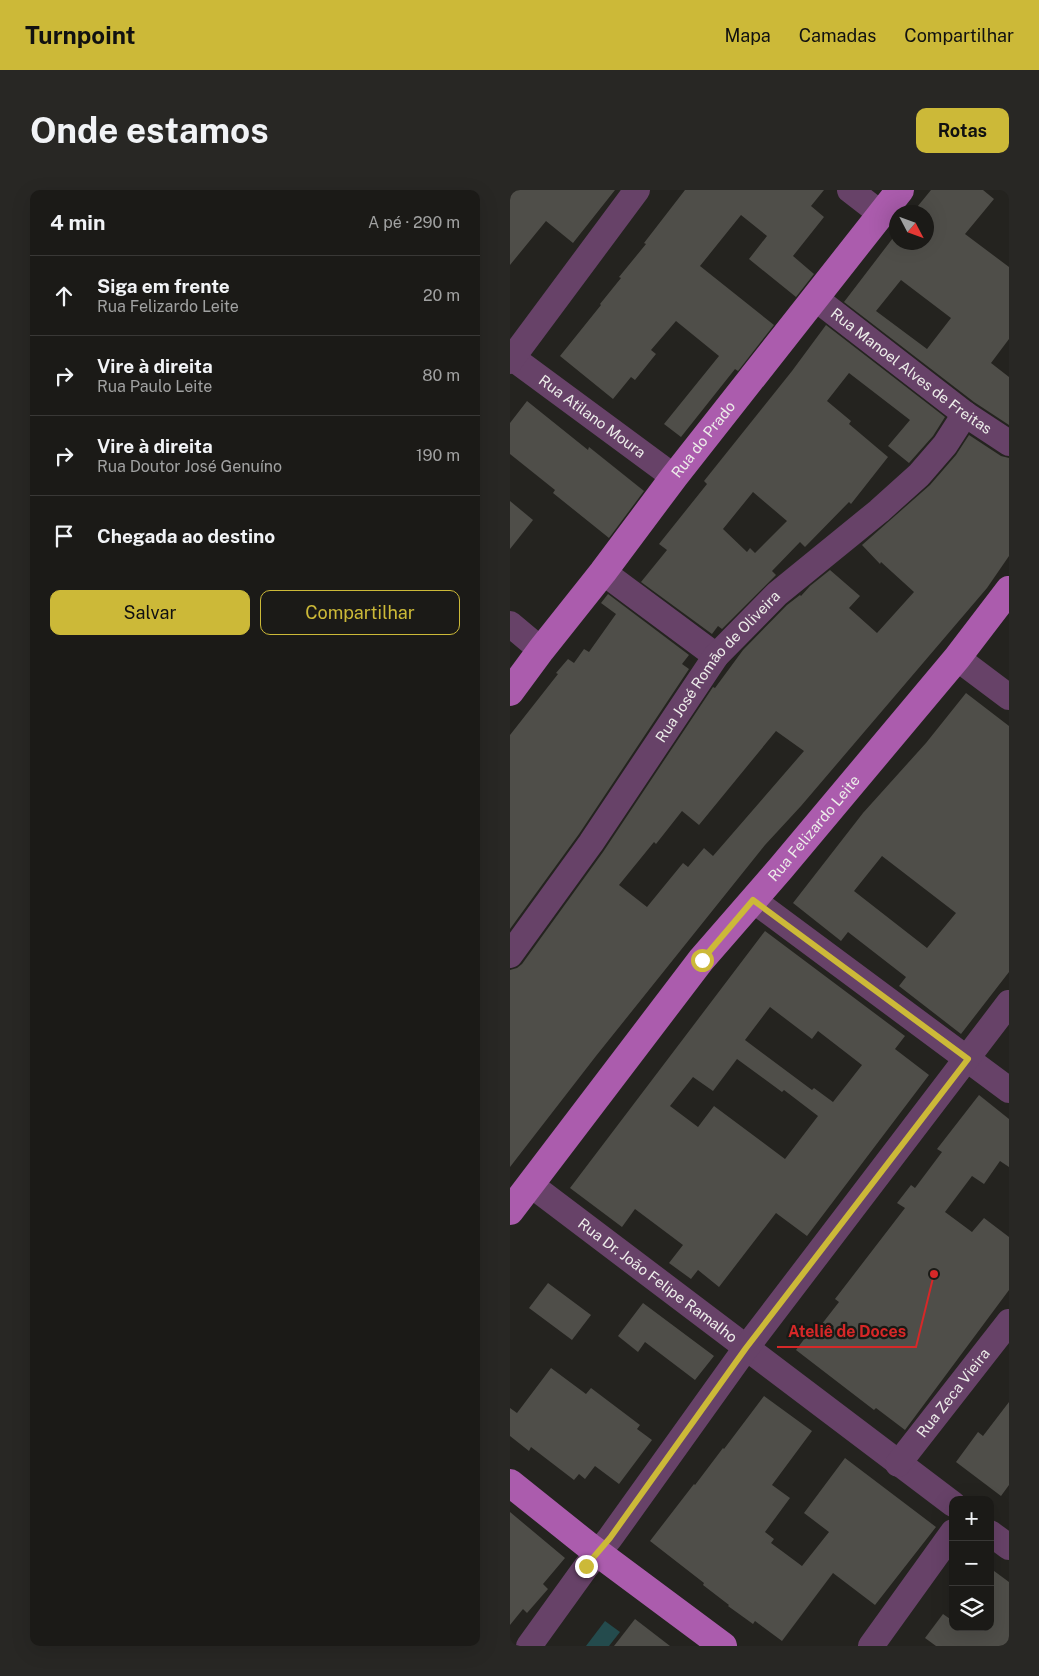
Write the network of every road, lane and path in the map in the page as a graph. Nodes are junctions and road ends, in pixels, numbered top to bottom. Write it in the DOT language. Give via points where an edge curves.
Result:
graph roads {
  1 [pos="637,190"];
  2 [pos="850,190"];
  3 [pos="900,190"];
  4 [pos="881,214"];
  5 [pos="815,298"];
  6 [pos="511,358"];
  7 [pos="965,414"];
  8 [pos="1009,443"];
  9 [pos="674,477"];
  10 [pos="604,572"];
  11 [pos="1009,590"];
  12 [pos="510,624"];
  13 [pos="542,650"];
  14 [pos="716,656"];
  15 [pos="957,658"];
  16 [pos="510,692"];
  17 [pos="1009,697"];
  18 [pos="753,900"];
  19 [pos="510,955"];
  20 [pos="1009,1003"];
  21 [pos="968,1059"];
  22 [pos="1009,1090"];
  23 [pos="530,1184"];
  24 [pos="510,1211"];
  25 [pos="1009,1322"];
  26 [pos="746,1348"];
  27 [pos="898,1464"];
  28 [pos="510,1483"];
  29 [pos="949,1501"];
  30 [pos="994,1536"];
  31 [pos="949,1538"];
  32 [pos="1009,1547"];
  33 [pos="599,1552"];
  34 [pos="529,1646"];
  35 [pos="723,1646"];
  36 [pos="871,1646"];
  1 -- 6 [label="street"];
  2 -- 4 [label="street"];
  3 -- 4 [label="main road, Rua do Prado"];
  4 -- 5 [label="main road, Rua do Prado"];
  5 -- 7 [label="street, Rua Manoel Alves de Freitas"];
  5 -- 9 [label="main road, Rua do Prado"];
  6 -- 9 [label="street, Rua Atilano Moura"];
  7 -- 8 [label="street, Rua Manoel Alves de Freitas"];
  7 -- 14 [label="street, Rua José Romão de Oliveira" via="945,445 919,475 776,594"];
  9 -- 10 [label="main road, Rua do Prado"];
  10 -- 13 [label="main road, Rua do Prado"];
  10 -- 14 [label="street"];
  11 -- 15 [label="main road, Rua Felizardo Leite"];
  12 -- 13 [label="street"];
  13 -- 16 [label="main road, Rua do Prado"];
  14 -- 19 [label="street, Rua José Romão de Oliveira" via="591,843"];
  15 -- 17 [label="street"];
  15 -- 18 [label="main road, Rua Felizardo Leite"];
  18 -- 21 [label="street"];
  18 -- 23 [label="main road, Rua Felizardo Leite" via="656,1018"];
  20 -- 21 [label="street"];
  21 -- 22 [label="street"];
  21 -- 26 [label="street"];
  23 -- 24 [label="main road, Rua Felizardo Leite"];
  23 -- 26 [label="street, Rua Dr. João Felipe Ramalho"];
  25 -- 27 [label="street, Rua Zeca Vieira"];
  26 -- 27 [label="street, Rua Dr. João Felipe Ramalho"];
  26 -- 33 [label="street"];
  27 -- 29 [label="street, Rua Dr. João Felipe Ramalho"];
  28 -- 33 [label="main road"];
  30 -- 32 [label="street"];
  31 -- 36 [label="street"];
  33 -- 34 [label="street"];
  33 -- 35 [label="main road"];
}
